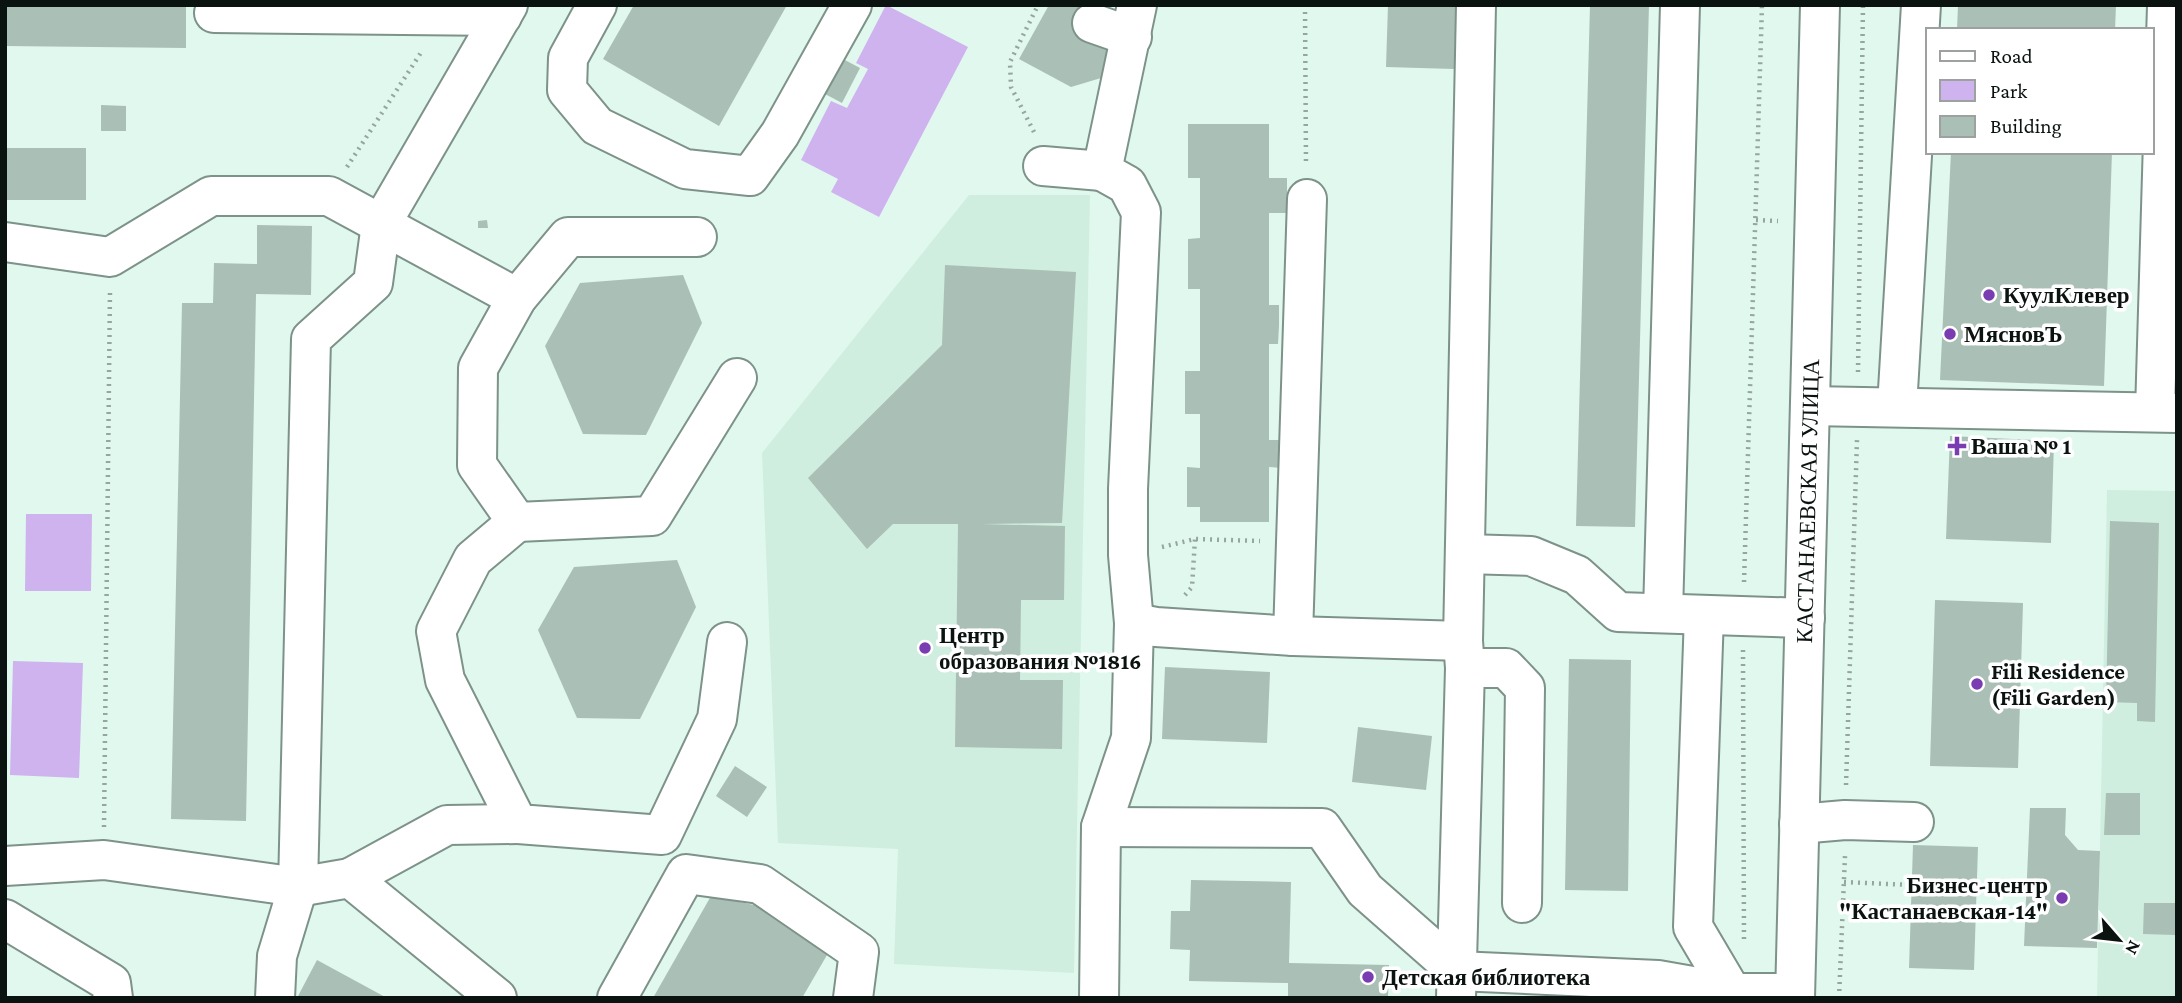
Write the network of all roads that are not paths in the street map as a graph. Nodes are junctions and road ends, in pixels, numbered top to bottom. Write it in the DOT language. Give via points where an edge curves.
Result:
graph roads {
  1 [pos="597,5"];
  2 [pos="852,5"];
  3 [pos="1476,5"];
  4 [pos="1680,5"];
  5 [pos="1820,5"];
  6 [pos="1921,5"];
  7 [pos="2167,5"];
  8 [pos="505,11"];
  9 [pos="214,13"];
  10 [pos="1135,21"];
  11 [pos="1092,23"];
  12 [pos="1043,166"];
  13 [pos="1102,171"];
  14 [pos="1307,199"];
  15 [pos="381,224"];
  16 [pos="697,237"];
  17 [pos="5,242"];
  18 [pos="2168,258"];
  19 [pos="517,298"];
  20 [pos="737,378"];
  21 [pos="1810,406"];
  22 [pos="1897,407"];
  23 [pos="2166,413"];
  24 [pos="516,522"];
  25 [pos="1465,554"];
  26 [pos="1663,613"];
  27 [pos="1704,615"];
  28 [pos="1805,618"];
  29 [pos="1145,625"];
  30 [pos="1293,636"];
  31 [pos="727,642"];
  32 [pos="1464,655"];
  33 [pos="1914,822"];
  34 [pos="518,824"];
  35 [pos="1800,824"];
  36 [pos="1101,827"];
  37 [pos="5,866"];
  38 [pos="350,878"];
  39 [pos="298,887"];
  40 [pos="1522,903"];
  41 [pos="5,919"];
  42 [pos="1456,984"];
  43 [pos="1736,994"];
  44 [pos="1795,995"];
  45 [pos="113,998"];
  46 [pos="275,998"];
  47 [pos="497,998"];
  48 [pos="617,998"];
  49 [pos="853,998"];
  50 [pos="1099,998"];
  1 -- 2 [label="street" via="568,58 567,90 597,126 685,169 750,176 780,134"];
  3 -- 25 [label="street"];
  4 -- 26 [label="street"];
  5 -- 21 [label="street, КАСТАНАЕВСКАЯ УЛИЦА"];
  6 -- 22 [label="street"];
  7 -- 18 [label="street"];
  8 -- 9 [label="street" via="457,15"];
  8 -- 15 [label="street"];
  10 -- 11 [label="street"];
  10 -- 13 [label="street"];
  12 -- 13 [label="street"];
  13 -- 29 [label="street" via="1127,185 1141,212 1128,555"];
  14 -- 30 [label="street"];
  15 -- 17 [label="street" via="329,196 211,196 110,257"];
  15 -- 19 [label="street"];
  15 -- 39 [label="street" via="373,283 311,339"];
  16 -- 19 [label="street" via="568,237"];
  18 -- 23 [label="street"];
  19 -- 24 [label="street" via="478,368 477,465"];
  20 -- 24 [label="street" via="652,516"];
  21 -- 22 [label="street"];
  21 -- 28 [label="street, КАСТАНАЕВСКАЯ УЛИЦА"];
  22 -- 23 [label="street"];
  24 -- 34 [label="street" via="473,559 436,631 444,681"];
  25 -- 26 [label="street" via="1531,556 1577,575 1618,612"];
  25 -- 32 [label="street"];
  26 -- 27 [label="street"];
  27 -- 28 [label="street"];
  27 -- 43 [label="street" via="1693,927"];
  28 -- 35 [label="street, КАСТАНАЕВСКАЯ УЛИЦА"];
  29 -- 30 [label="street"];
  29 -- 36 [label="street" via="1131,738"];
  30 -- 32 [label="street"];
  31 -- 34 [label="street" via="717,719 662,835"];
  32 -- 40 [label="street" via="1506,668 1525,688"];
  32 -- 42 [label="street"];
  33 -- 35 [label="street"];
  34 -- 38 [label="street" via="447,825"];
  35 -- 44 [label="street, КАСТАНАЕВСКАЯ УЛИЦА"];
  36 -- 42 [label="street" via="1322,828 1366,890"];
  36 -- 50 [label="street"];
  37 -- 39 [label="street" via="104,860"];
  38 -- 39 [label="street"];
  38 -- 47 [label="street"];
  39 -- 46 [label="street" via="277,956"];
  41 -- 45 [label="street" via="111,983"];
  42 -- 43 [label="street" via="1658,980"];
  43 -- 44 [label="street"];
  48 -- 49 [label="street" via="686,874 760,884 859,951"];
}
